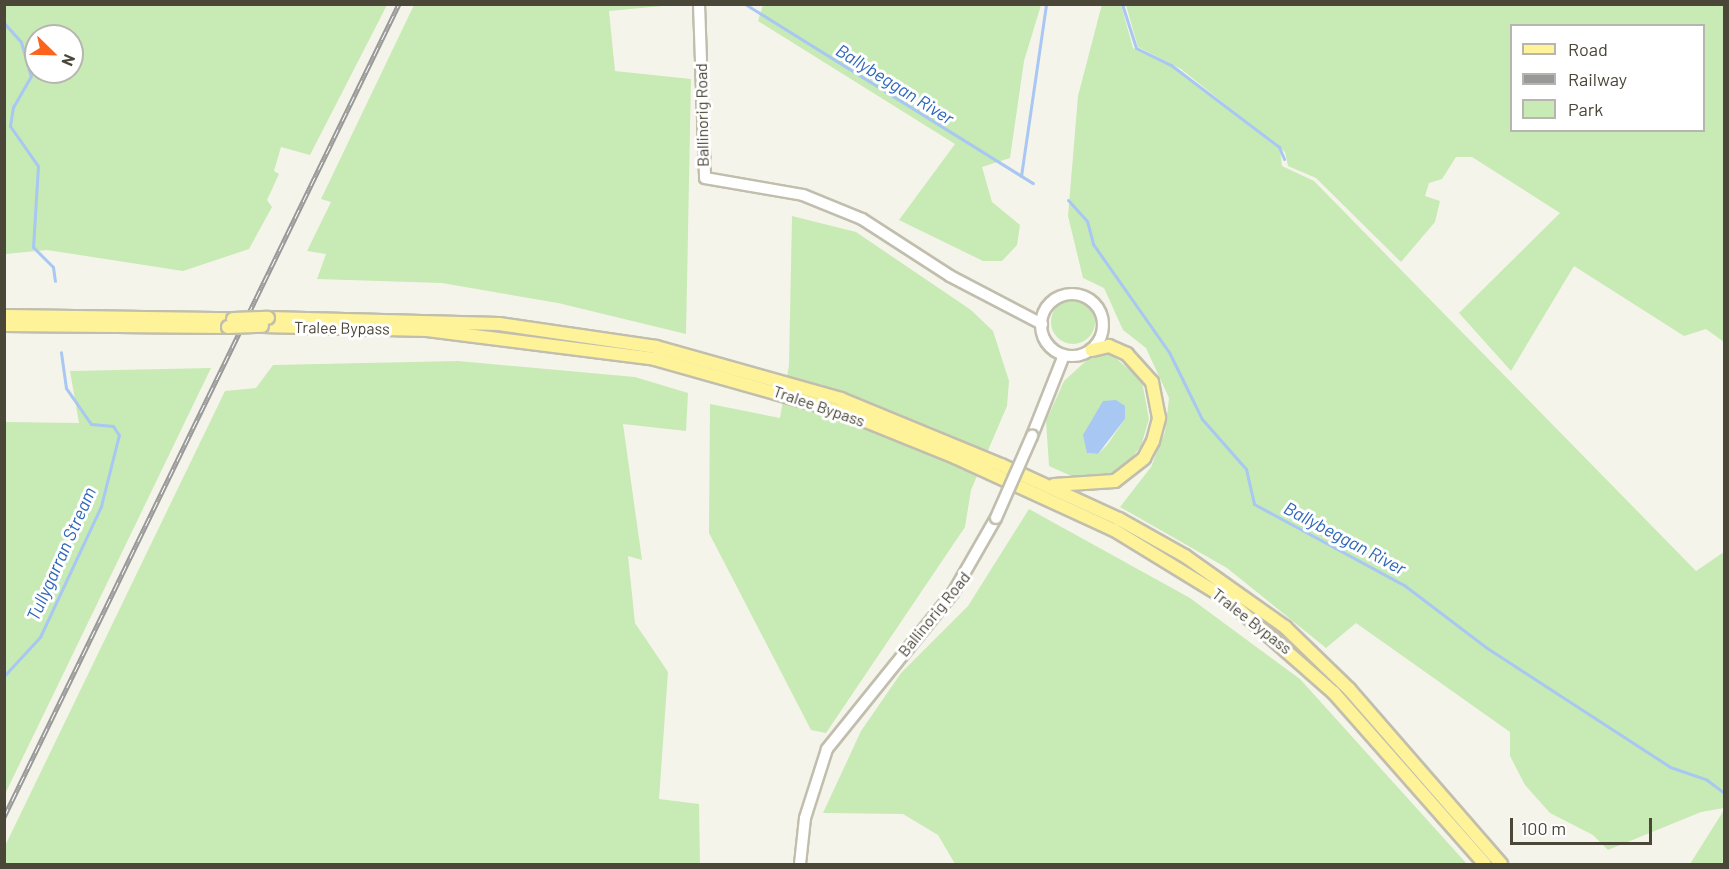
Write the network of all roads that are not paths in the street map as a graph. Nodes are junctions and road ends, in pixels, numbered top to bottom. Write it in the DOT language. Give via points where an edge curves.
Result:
graph roads {
  1 [pos="699,4"];
  2 [pos="4,315"];
  3 [pos="265,322"];
  4 [pos="231,323"];
  5 [pos="1042,324"];
  6 [pos="4,325"];
  7 [pos="1091,350"];
  8 [pos="1065,355"];
  9 [pos="1046,485"];
  10 [pos="800,864"];
  11 [pos="1485,864"];
  12 [pos="1501,864"];
  1 -- 5 [label="street, Ballinorig Road" via="705,178 803,195 862,219 950,276"];
  2 -- 4 [label="main road, Tralee Bypass"];
  3 -- 4 [label="main road, Tralee Bypass, bridge"];
  3 -- 9 [label="main road, Tralee Bypass" via="487,324 656,347 841,399"];
  3 -- 11 [label="main road, Tralee Bypass" via="427,330 655,359 835,409 955,457 1113,530 1227,599 1334,693"];
  4 -- 6 [label="main road, Tralee Bypass"];
  5 -- 7 [label="street" via="1048,307 1062,296 1089,299 1103,324"];
  5 -- 8 [label="street" via="1045,340"];
  7 -- 8 [label="street"];
  7 -- 9 [label="main road" via="1109,346 1127,354 1152,382 1159,418 1153,441 1144,458 1115,482"];
  8 -- 10 [label="street, Ballinorig Road, bridge" via="996,518 953,593 827,749 805,818"];
  9 -- 12 [label="main road, Tralee Bypass" via="1185,556 1285,627 1349,689"];
}
